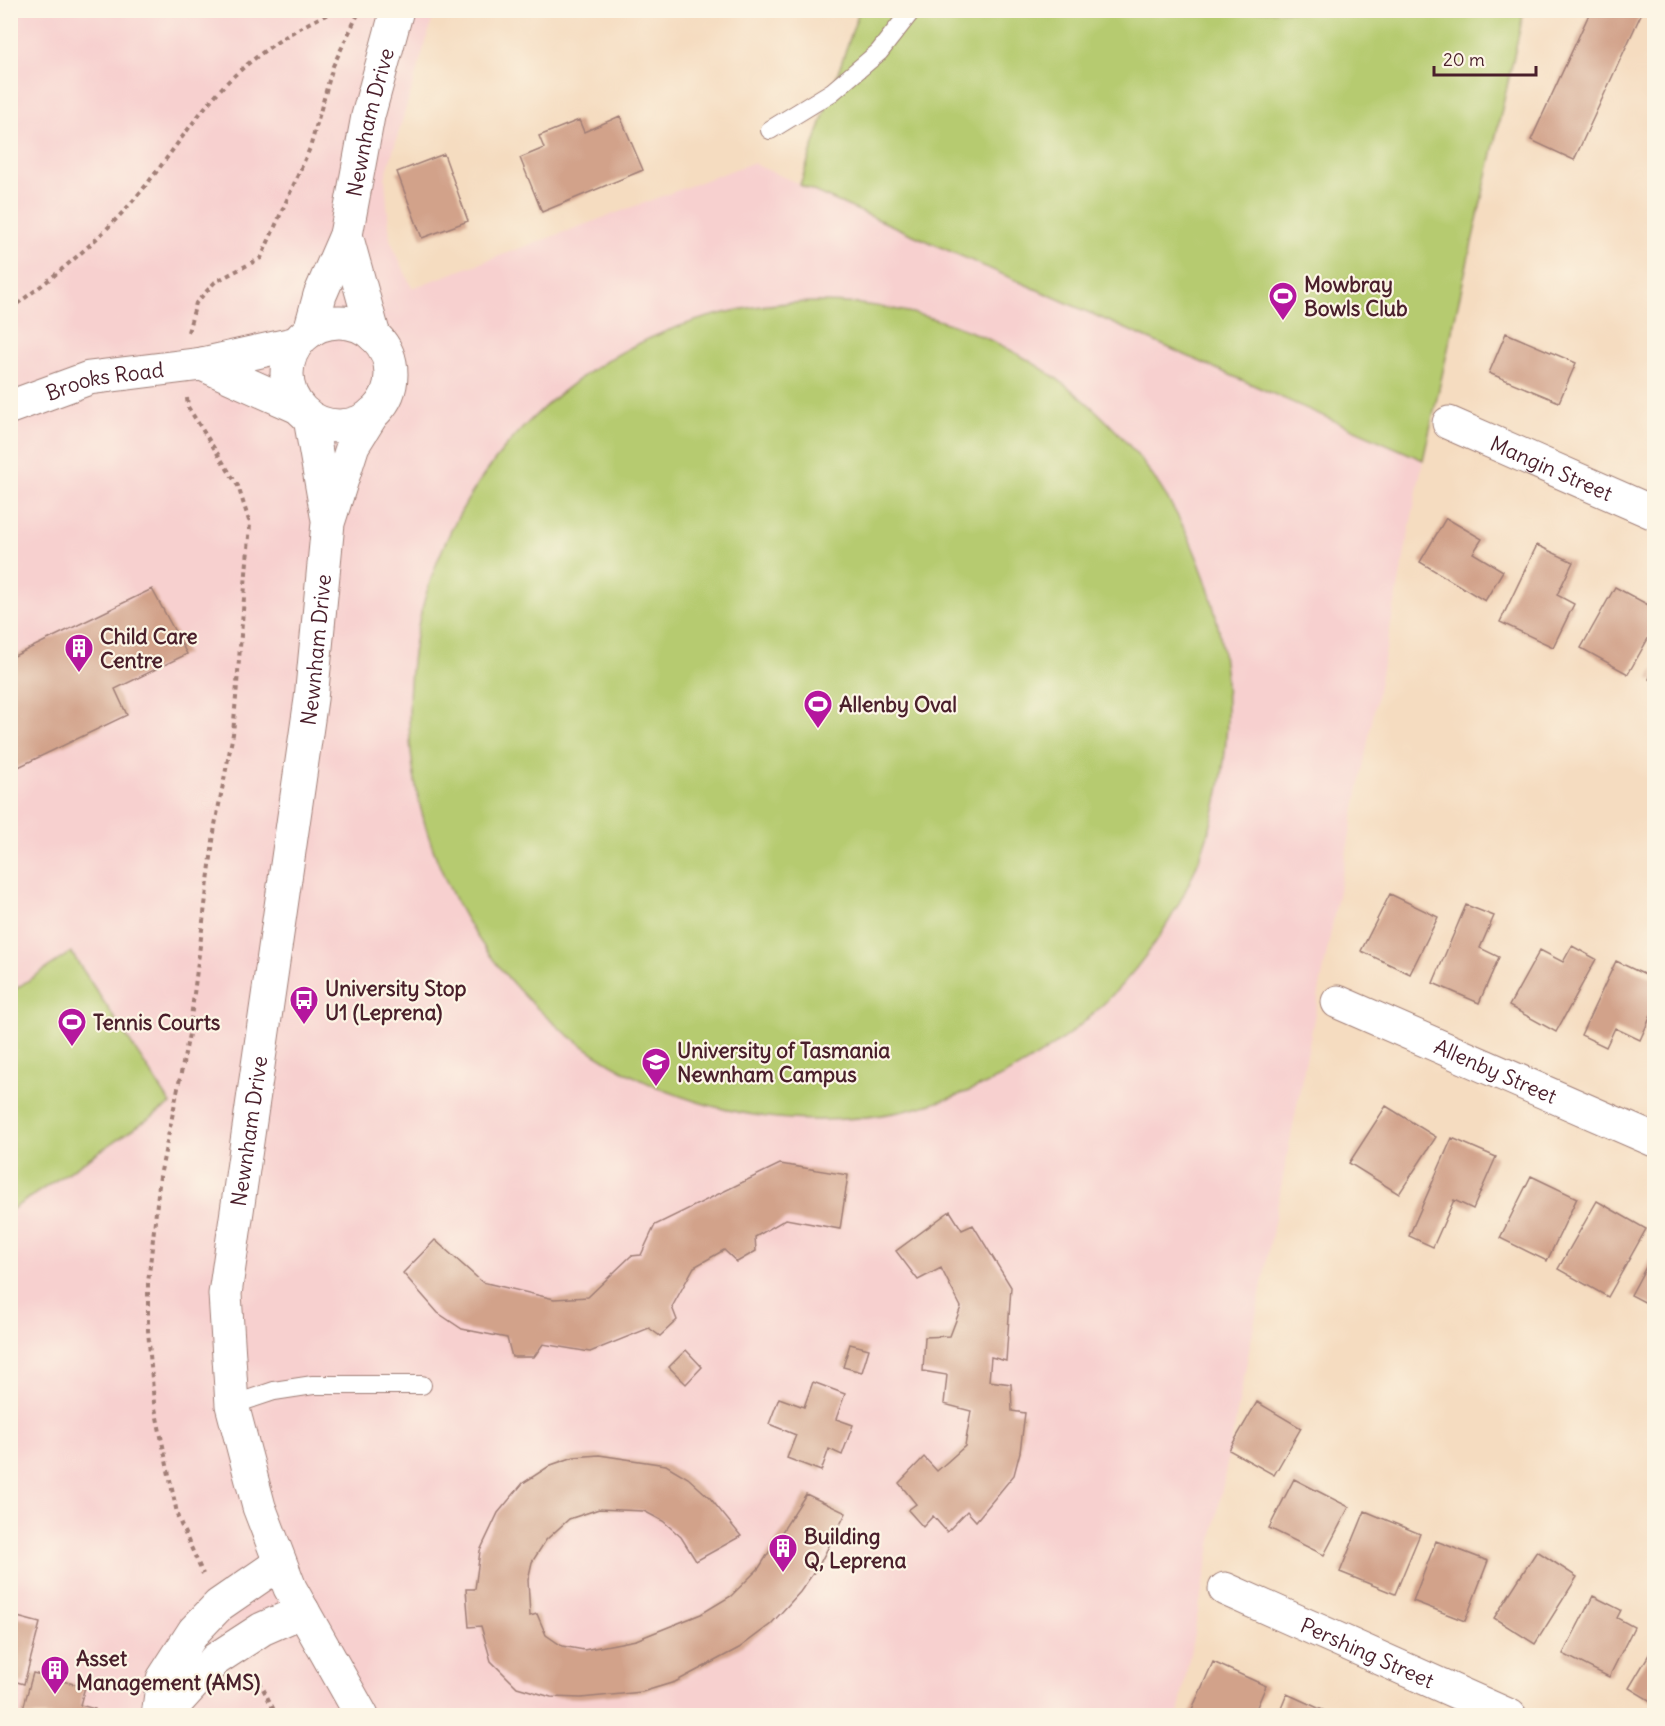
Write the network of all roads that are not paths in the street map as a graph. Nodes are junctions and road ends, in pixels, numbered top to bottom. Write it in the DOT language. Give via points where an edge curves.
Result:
graph roads {
  1 [pos="397,10"];
  2 [pos="912,10"];
  3 [pos="770,130"];
  4 [pos="346,235"];
  5 [pos="374,336"];
  6 [pos="303,338"];
  7 [pos="192,365"];
  8 [pos="10,406"];
  9 [pos="304,412"];
  10 [pos="373,413"];
  11 [pos="1449,423"];
  12 [pos="1654,513"];
  13 [pos="328,523"];
  14 [pos="1338,1002"];
  15 [pos="1654,1140"];
  16 [pos="422,1384"];
  17 [pos="232,1405"];
  18 [pos="280,1563"];
  19 [pos="1225,1589"];
  20 [pos="303,1611"];
  21 [pos="158,1716"];
  22 [pos="165,1716"];
  23 [pos="362,1716"];
  24 [pos="1510,1716"];
  1 -- 4 [label="street, Newnham Drive" via="368,116"];
  2 -- 3 [label="lane" via="879,52 832,92"];
  4 -- 5 [label="street, Newnham Drive"];
  4 -- 6 [label="street, Newnham Drive"];
  5 -- 6 [label="street" via="343,322 325,324"];
  5 -- 10 [label="street" via="385,350 390,366 387,392"];
  6 -- 7 [label="street, Brooks Road"];
  6 -- 9 [label="street" via="289,359 286,376 290,393"];
  7 -- 8 [label="street, Brooks Road" via="89,378"];
  7 -- 9 [label="street"];
  9 -- 10 [label="street" via="325,425 341,426 358,423"];
  9 -- 13 [label="street, Newnham Drive"];
  10 -- 13 [label="street, Newnham Drive" via="353,445"];
  11 -- 12 [label="street, Mangin Street"];
  13 -- 17 [label="street, Newnham Drive" via="311,699 225,1294"];
  14 -- 15 [label="street, Allenby Street"];
  16 -- 17 [label="lane" via="313,1385 274,1391"];
  17 -- 18 [label="street, Newnham Drive" via="259,1507"];
  18 -- 20 [label="street, Newnham Drive"];
  18 -- 21 [label="street" via="219,1605 194,1631 163,1679"];
  19 -- 24 [label="street, Pershing Street"];
  20 -- 22 [label="street" via="261,1629 216,1659"];
  20 -- 23 [label="street, Newnham Drive"];
}
